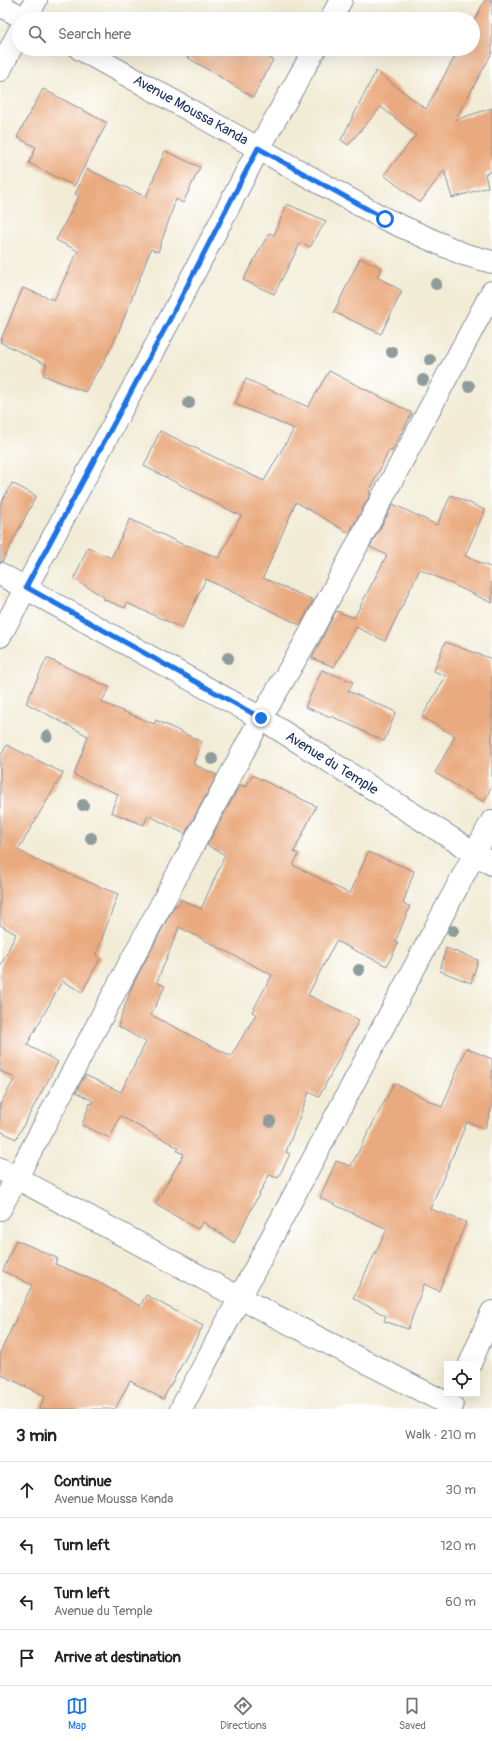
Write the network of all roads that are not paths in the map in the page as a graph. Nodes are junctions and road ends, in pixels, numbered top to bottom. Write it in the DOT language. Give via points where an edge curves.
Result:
graph roads {
  1 [pos="36,0"];
  2 [pos="341,0"];
  3 [pos="0,5"];
  4 [pos="12,12"];
  5 [pos="29,12"];
  6 [pos="335,12"];
  7 [pos="12,46"];
  8 [pos="93,56"];
  9 [pos="311,56"];
  10 [pos="0,70"];
  11 [pos="258,148"];
  12 [pos="492,262"];
  13 [pos="492,292"];
  14 [pos="0,574"];
  15 [pos="26,587"];
  16 [pos="0,636"];
  17 [pos="261,718"];
  18 [pos="492,821"];
  19 [pos="484,858"];
  20 [pos="9,1173"];
  21 [pos="0,1209"];
  22 [pos="240,1298"];
  23 [pos="492,1312"];
  24 [pos="471,1361"];
  25 [pos="454,1403"];
  26 [pos="181,1409"];
  1 -- 5 [label="street"];
  2 -- 6 [label="street"];
  3 -- 4 [label="street"];
  7 -- 10 [label="street"];
  8 -- 11 [label="street, Avenue Moussa Kanda"];
  9 -- 11 [label="street"];
  11 -- 12 [label="street, Avenue Moussa Kanda" via="385,219 463,254"];
  11 -- 15 [label="street" via="169,321"];
  13 -- 17 [label="street" via="305,643"];
  14 -- 15 [label="street, Avenue du Temple"];
  15 -- 16 [label="street"];
  15 -- 17 [label="street, Avenue du Temple"];
  17 -- 19 [label="street, Avenue du Temple"];
  17 -- 20 [label="street"];
  18 -- 19 [label="street"];
  19 -- 22 [label="street"];
  20 -- 21 [label="street"];
  20 -- 22 [label="street"];
  22 -- 25 [label="street"];
  22 -- 26 [label="street"];
  23 -- 24 [label="street"];
}
